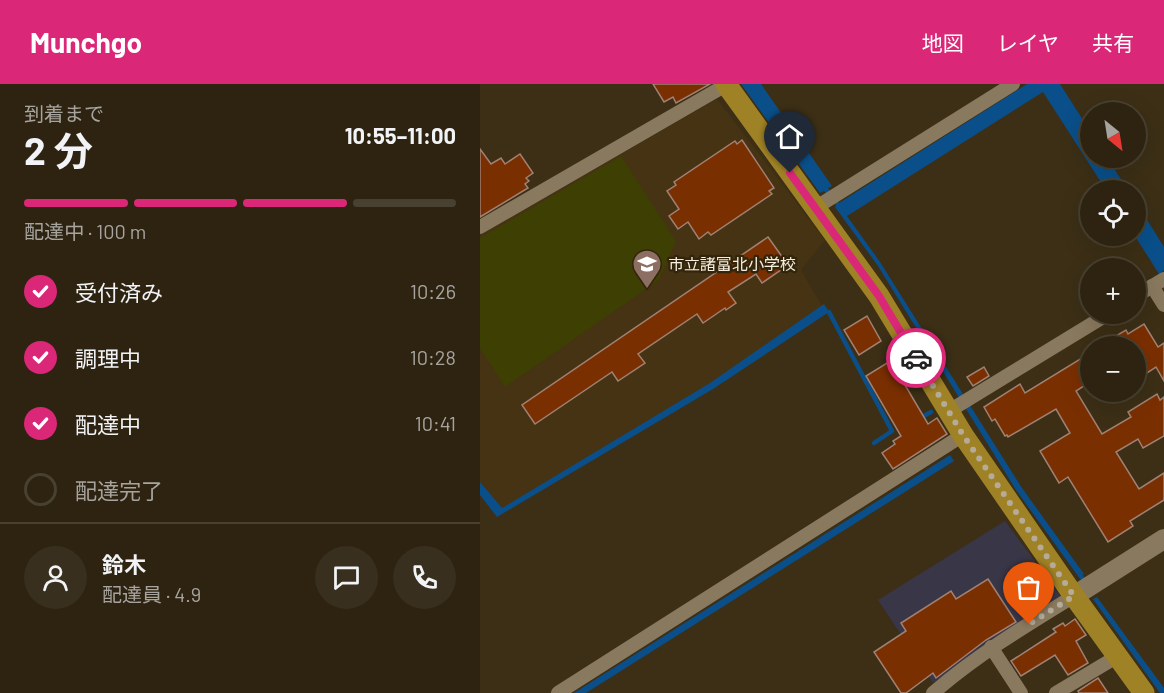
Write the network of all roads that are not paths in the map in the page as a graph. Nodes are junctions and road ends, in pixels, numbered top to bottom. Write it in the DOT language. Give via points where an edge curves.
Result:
graph roads {
  1 [pos="726,84"];
  2 [pos="1013,84"];
  3 [pos="827,201"];
  4 [pos="480,227"];
  5 [pos="1158,282"];
  6 [pos="1164,305"];
  7 [pos="1092,324"];
  8 [pos="959,405"];
  9 [pos="963,435"];
  10 [pos="1164,539"];
  11 [pos="1083,590"];
  12 [pos="991,647"];
  13 [pos="1118,656"];
  14 [pos="558,693"];
  15 [pos="933,693"];
  16 [pos="1021,693"];
  17 [pos="1056,693"];
  18 [pos="1144,693"];
  1 -- 3 [label="main road"];
  1 -- 4 [label="street"];
  2 -- 3 [label="street"];
  3 -- 8 [label="main road" via="879,296"];
  5 -- 6 [label="street"];
  7 -- 8 [label="street"];
  8 -- 9 [label="main road"];
  9 -- 11 [label="main road"];
  9 -- 14 [label="street"];
  10 -- 11 [label="street"];
  11 -- 12 [label="street"];
  11 -- 13 [label="main road"];
  12 -- 15 [label="street"];
  12 -- 16 [label="street"];
  13 -- 17 [label="street"];
  13 -- 18 [label="main road"];
}
